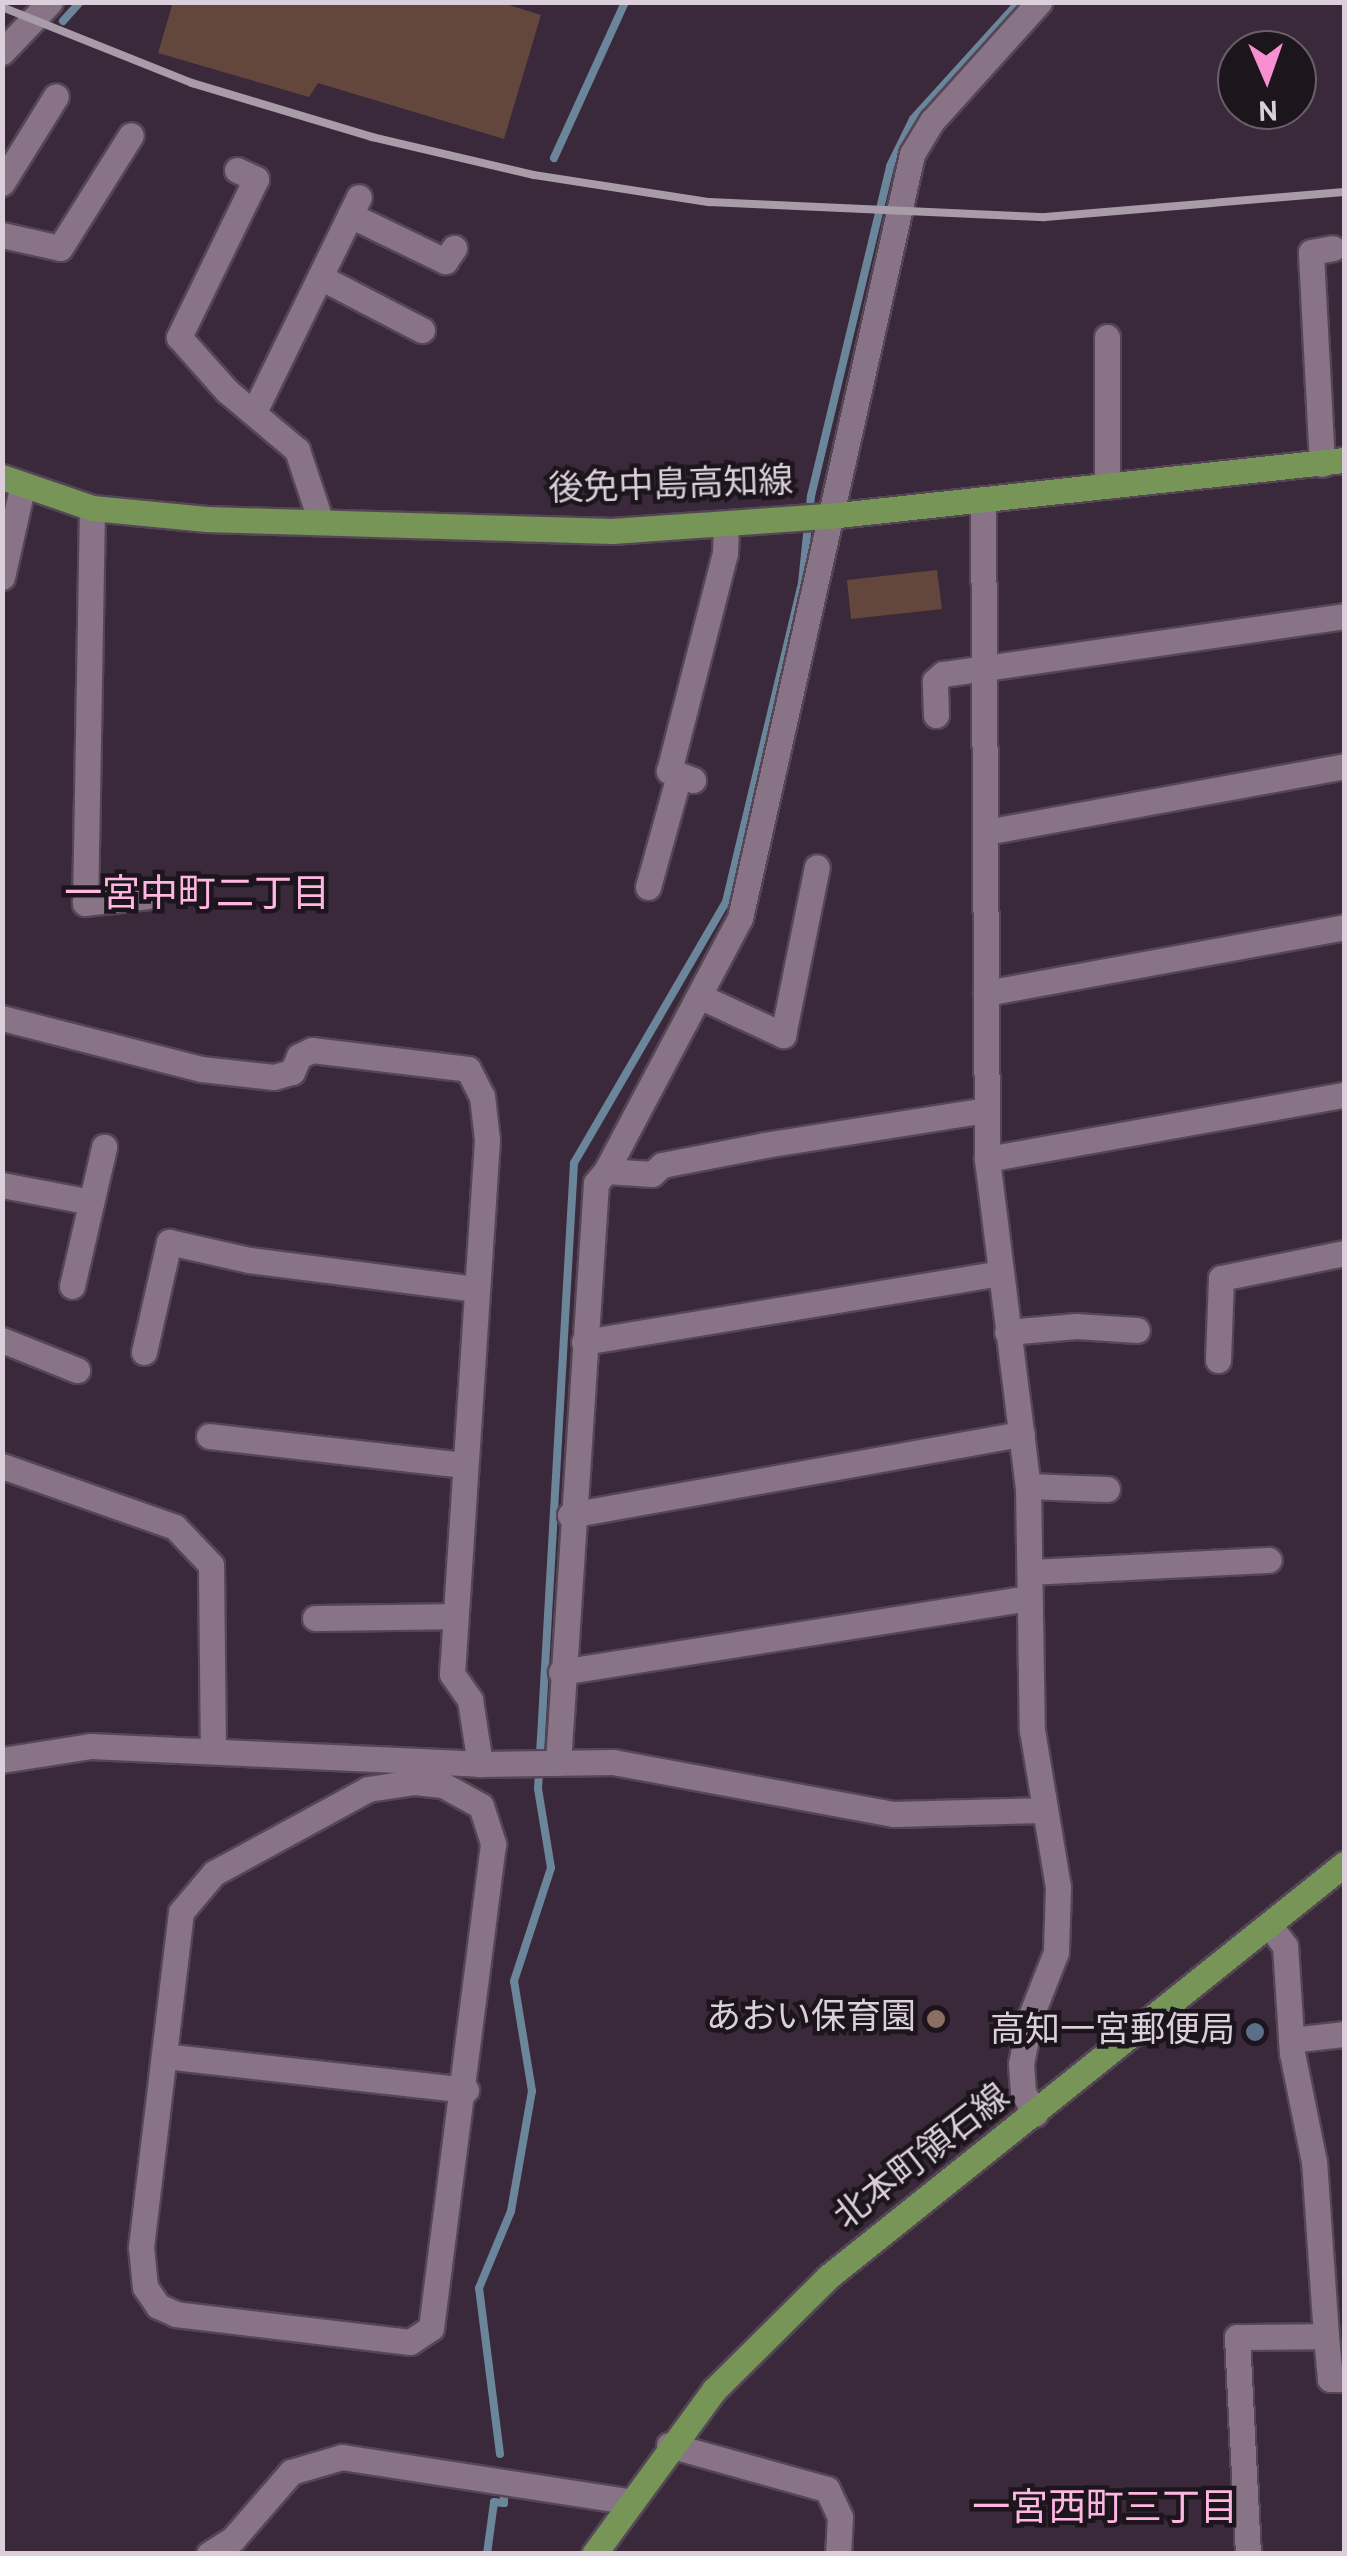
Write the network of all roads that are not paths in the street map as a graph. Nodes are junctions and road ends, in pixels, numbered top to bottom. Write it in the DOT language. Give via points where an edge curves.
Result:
graph roads {
  1 [pos="50,2"];
  2 [pos="1038,2"];
  3 [pos="2,52"];
  4 [pos="56,96"];
  5 [pos="130,135"];
  6 [pos="237,170"];
  7 [pos="2,183"];
  8 [pos="2,235"];
  9 [pos="454,248"];
  10 [pos="1333,248"];
  11 [pos="320,277"];
  12 [pos="422,330"];
  13 [pos="1107,338"];
  14 [pos="254,412"];
  15 [pos="1333,462"];
  16 [pos="12,482"];
  17 [pos="1107,486"];
  18 [pos="983,499"];
  19 [pos="92,508"];
  20 [pos="814,517"];
  21 [pos="320,519"];
  22 [pos="726,525"];
  23 [pos="2,577"];
  24 [pos="1344,616"];
  25 [pos="985,670"];
  26 [pos="936,715"];
  27 [pos="1344,766"];
  28 [pos="986,832"];
  29 [pos="816,867"];
  30 [pos="648,887"];
  31 [pos="148,896"];
  32 [pos="1344,928"];
  33 [pos="986,993"];
  34 [pos="699,996"];
  35 [pos="2,1018"];
  36 [pos="1344,1094"];
  37 [pos="986,1110"];
  38 [pos="104,1147"];
  39 [pos="987,1160"];
  40 [pos="606,1171"];
  41 [pos="2,1185"];
  42 [pos="91,1202"];
  43 [pos="1344,1252"];
  44 [pos="999,1273"];
  45 [pos="72,1286"];
  46 [pos="475,1289"];
  47 [pos="1136,1330"];
  48 [pos="1007,1332"];
  49 [pos="2,1340"];
  50 [pos="584,1342"];
  51 [pos="144,1352"];
  52 [pos="1218,1360"];
  53 [pos="77,1370"];
  54 [pos="1022,1434"];
  55 [pos="209,1436"];
  56 [pos="462,1465"];
  57 [pos="2,1466"];
  58 [pos="1028,1486"];
  59 [pos="1107,1489"];
  60 [pos="570,1514"];
  61 [pos="1270,1560"];
  62 [pos="1029,1585"];
  63 [pos="451,1616"];
  64 [pos="315,1618"];
  65 [pos="561,1672"];
  66 [pos="213,1749"];
  67 [pos="2,1760"];
  68 [pos="547,1763"];
  69 [pos="480,1764"];
  70 [pos="1041,1810"];
  71 [pos="1344,1864"];
  72 [pos="1269,1925"];
  73 [pos="1344,2034"];
  74 [pos="1292,2040"];
  75 [pos="164,2056"];
  76 [pos="466,2090"];
  77 [pos="1036,2114"];
  78 [pos="1326,2336"];
  79 [pos="1344,2379"];
  80 [pos="669,2445"];
  81 [pos="627,2501"];
  82 [pos="209,2554"];
  83 [pos="594,2554"];
  84 [pos="838,2554"];
  85 [pos="1248,2554"];
  1 -- 3 [label="street"];
  2 -- 20 [label="street" via="921,134 912,154"];
  4 -- 7 [label="street"];
  5 -- 8 [label="street" via="60,248"];
  6 -- 14 [label="street" via="256,179 179,337"];
  9 -- 11 [label="street" via="445,261 354,206"];
  10 -- 15 [label="street" via="1311,252"];
  11 -- 12 [label="street"];
  11 -- 14 [label="street"];
  13 -- 17 [label="street"];
  14 -- 21 [label="street" via="297,450"];
  15 -- 17 [label="main road, 後免中島高知線"];
  16 -- 19 [label="main road, 後免中島高知線"];
  16 -- 23 [label="street"];
  17 -- 18 [label="main road, 後免中島高知線"];
  18 -- 20 [label="main road, 後免中島高知線"];
  18 -- 25 [label="street"];
  19 -- 21 [label="main road, 後免中島高知線" via="206,519"];
  19 -- 31 [label="street" via="85,903"];
  20 -- 22 [label="main road, 後免中島高知線"];
  20 -- 34 [label="street" via="749,886 740,918"];
  21 -- 22 [label="main road, 後免中島高知線" via="612,530"];
  22 -- 30 [label="street" via="669,772 686,777"];
  24 -- 25 [label="street"];
  25 -- 26 [label="street" via="935,681"];
  25 -- 28 [label="street"];
  27 -- 28 [label="street"];
  28 -- 33 [label="street"];
  29 -- 34 [label="street" via="782,1035"];
  32 -- 33 [label="street"];
  33 -- 37 [label="street"];
  34 -- 40 [label="street"];
  35 -- 46 [label="street" via="201,1070 274,1077 292,1072 299,1056 312,1050 468,1069 482,1096 486,1140"];
  36 -- 39 [label="street"];
  37 -- 39 [label="street"];
  37 -- 40 [label="street" via="748,1148 662,1166 652,1174"];
  38 -- 42 [label="street"];
  39 -- 44 [label="street"];
  40 -- 50 [label="street" via="596,1183"];
  41 -- 42 [label="street"];
  42 -- 45 [label="street"];
  43 -- 52 [label="street" via="1222,1278"];
  44 -- 48 [label="street"];
  44 -- 50 [label="street"];
  46 -- 51 [label="street" via="248,1260 169,1242"];
  46 -- 56 [label="street"];
  47 -- 48 [label="street"];
  48 -- 54 [label="street"];
  49 -- 53 [label="street"];
  50 -- 60 [label="street"];
  54 -- 58 [label="street"];
  54 -- 60 [label="street"];
  55 -- 56 [label="street"];
  56 -- 63 [label="street"];
  57 -- 66 [label="street" via="176,1528 211,1565"];
  58 -- 59 [label="street"];
  58 -- 62 [label="street"];
  60 -- 65 [label="street"];
  61 -- 62 [label="street"];
  62 -- 65 [label="street"];
  62 -- 70 [label="street"];
  63 -- 64 [label="street"];
  63 -- 69 [label="street" via="452,1674 470,1700"];
  65 -- 68 [label="street"];
  66 -- 67 [label="street" via="90,1746"];
  66 -- 69 [label="street"];
  68 -- 69 [label="street"];
  68 -- 70 [label="street" via="613,1762 894,1814"];
  70 -- 77 [label="street" via="1058,1887 1058,1934 1021,2064 1023,2092"];
  71 -- 72 [label="main road, 北本町領石線"];
  72 -- 74 [label="street" via="1286,1946"];
  72 -- 77 [label="main road, 北本町領石線"];
  73 -- 74 [label="street"];
  74 -- 78 [label="street" via="1314,2162"];
  75 -- 76 [label="street"];
  75 -- 76 [label="street" via="141,2259 145,2287 158,2306 176,2314 410,2342 437,2315"];
  75 -- 76 [label="street" via="176,1942 192,1893 214,1873 368,1788 442,1786 482,1806 493,1844"];
  77 -- 80 [label="main road, 北本町領石線" via="828,2277 764,2336"];
  78 -- 79 [label="street" via="1330,2380"];
  78 -- 85 [label="street" via="1237,2337"];
  80 -- 81 [label="main road, 北本町領石線"];
  80 -- 84 [label="street" via="827,2488 840,2517"];
  81 -- 82 [label="street" via="342,2457 290,2472 233,2539"];
  81 -- 83 [label="main road, 北本町領石線"];
}
